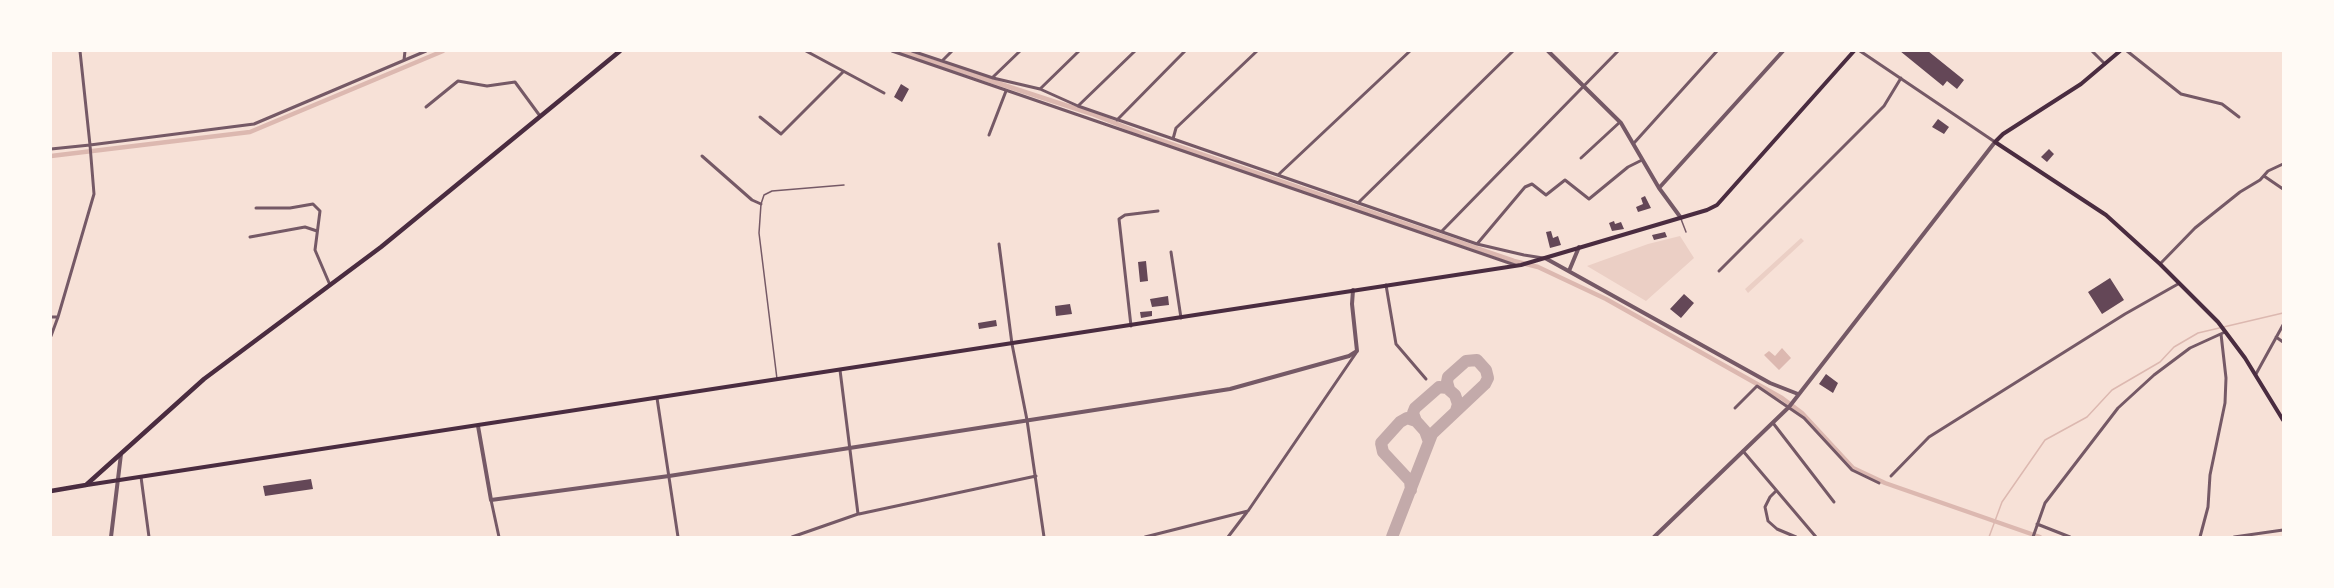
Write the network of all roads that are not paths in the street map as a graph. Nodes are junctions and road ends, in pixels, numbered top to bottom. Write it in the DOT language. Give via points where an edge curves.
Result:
graph roads {
  1 [pos="80,51"];
  2 [pos="405,51"];
  3 [pos="426,51"];
  4 [pos="620,51"];
  5 [pos="806,51"];
  6 [pos="892,51"];
  7 [pos="912,51"];
  8 [pos="952,51"];
  9 [pos="1020,51"];
  10 [pos="1079,51"];
  11 [pos="1135,51"];
  12 [pos="1185,51"];
  13 [pos="1257,51"];
  14 [pos="1410,51"];
  15 [pos="1513,51"];
  16 [pos="1548,51"];
  17 [pos="1618,51"];
  18 [pos="1717,51"];
  19 [pos="1783,51"];
  20 [pos="1854,51"];
  21 [pos="1860,51"];
  22 [pos="2092,51"];
  23 [pos="2120,51"];
  24 [pos="2127,51"];
  25 [pos="404,60"];
  26 [pos="942,62"];
  27 [pos="2106,65"];
  28 [pos="843,72"];
  29 [pos="993,78"];
  30 [pos="1901,78"];
  31 [pos="1583,86"];
  32 [pos="1040,89"];
  33 [pos="1006,91"];
  34 [pos="884,93"];
  35 [pos="1078,106"];
  36 [pos="426,107"];
  37 [pos="540,116"];
  38 [pos="760,117"];
  39 [pos="2239,117"];
  40 [pos="1117,120"];
  41 [pos="1620,122"];
  42 [pos="989,135"];
  43 [pos="1173,139"];
  44 [pos="1995,141"];
  45 [pos="1633,144"];
  46 [pos="90,145"];
  47 [pos="51,148"];
  48 [pos="702,156"];
  49 [pos="1581,158"];
  50 [pos="1642,160"];
  51 [pos="2283,164"];
  52 [pos="1277,175"];
  53 [pos="2264,176"];
  54 [pos="844,185"];
  55 [pos="1659,188"];
  56 [pos="2283,189"];
  57 [pos="1358,203"];
  58 [pos="761,204"];
  59 [pos="256,208"];
  60 [pos="1158,211"];
  61 [pos="1681,218"];
  62 [pos="317,231"];
  63 [pos="1442,231"];
  64 [pos="1686,232"];
  65 [pos="250,237"];
  66 [pos="999,244"];
  67 [pos="1477,244"];
  68 [pos="1579,247"];
  69 [pos="1171,252"];
  70 [pos="1543,258"];
  71 [pos="2160,264"];
  72 [pos="1519,265"];
  73 [pos="1569,271"];
  74 [pos="1719,271"];
  75 [pos="2178,284"];
  76 [pos="330,285"];
  77 [pos="1386,285"];
  78 [pos="1353,290"];
  79 [pos="51,317"];
  80 [pos="58,317"];
  81 [pos="1181,318"];
  82 [pos="2283,325"];
  83 [pos="1131,326"];
  84 [pos="2223,332"];
  85 [pos="51,336"];
  86 [pos="2276,337"];
  87 [pos="2283,342"];
  88 [pos="1012,344"];
  89 [pos="1357,351"];
  90 [pos="840,370"];
  91 [pos="2256,375"];
  92 [pos="1426,379"];
  93 [pos="778,380"];
  94 [pos="1798,394"];
  95 [pos="657,398"];
  96 [pos="1789,406"];
  97 [pos="1735,408"];
  98 [pos="1027,420"];
  99 [pos="2283,420"];
  100 [pos="1773,423"];
  101 [pos="478,426"];
  102 [pos="849,447"];
  103 [pos="1743,451"];
  104 [pos="121,453"];
  105 [pos="669,476"];
  106 [pos="1036,476"];
  107 [pos="1891,476"];
  108 [pos="141,477"];
  109 [pos="117,479"];
  110 [pos="1879,483"];
  111 [pos="86,485"];
  112 [pos="51,490"];
  113 [pos="1777,491"];
  114 [pos="491,500"];
  115 [pos="1833,502"];
  116 [pos="1248,511"];
  117 [pos="858,514"];
  118 [pos="2036,525"];
  119 [pos="2283,530"];
  120 [pos="111,537"];
  121 [pos="149,537"];
  122 [pos="499,537"];
  123 [pos="678,537"];
  124 [pos="792,537"];
  125 [pos="1044,537"];
  126 [pos="1145,537"];
  127 [pos="1228,537"];
  128 [pos="1654,537"];
  129 [pos="1796,537"];
  130 [pos="1816,537"];
  131 [pos="2033,537"];
  132 [pos="2070,537"];
  133 [pos="2200,537"];
  134 [pos="2234,537"];
  1 -- 46 [label="street"];
  2 -- 25 [label="street"];
  3 -- 25 [label="street"];
  4 -- 37 [label="main road"];
  5 -- 28 [label="street"];
  6 -- 33 [label="street"];
  7 -- 26 [label="street"];
  8 -- 26 [label="street"];
  9 -- 29 [label="street"];
  10 -- 32 [label="street"];
  11 -- 35 [label="street"];
  12 -- 40 [label="street"];
  13 -- 43 [label="street" via="1176,128"];
  14 -- 52 [label="street"];
  15 -- 57 [label="street"];
  16 -- 31 [label="street"];
  17 -- 31 [label="street"];
  18 -- 45 [label="street"];
  19 -- 55 [label="street"];
  20 -- 61 [label="main road" via="1725,198 1707,210"];
  21 -- 30 [label="street"];
  22 -- 27 [label="street"];
  23 -- 27 [label="main road"];
  24 -- 39 [label="street" via="2181,94 2222,104"];
  25 -- 46 [label="street" via="254,124"];
  26 -- 29 [label="street"];
  27 -- 44 [label="main road"];
  28 -- 34 [label="street"];
  28 -- 38 [label="street" via="781,134"];
  29 -- 32 [label="street"];
  30 -- 44 [label="street"];
  30 -- 74 [label="street" via="1884,106"];
  31 -- 41 [label="street"];
  31 -- 63 [label="street"];
  32 -- 35 [label="street"];
  33 -- 42 [label="street"];
  33 -- 72 [label="street"];
  35 -- 40 [label="street"];
  36 -- 37 [label="street" via="458,81 487,86 514,82"];
  37 -- 76 [label="main road"];
  40 -- 43 [label="street"];
  41 -- 45 [label="street"];
  41 -- 49 [label="street"];
  43 -- 52 [label="street"];
  44 -- 71 [label="main road" via="2106,215"];
  44 -- 94 [label="street"];
  45 -- 50 [label="street"];
  46 -- 47 [label="street"];
  46 -- 80 [label="street" via="94,194"];
  48 -- 58 [label="street"];
  50 -- 55 [label="street"];
  50 -- 67 [label="street" via="1589,199 1565,180 1546,195 1532,184 1525,187"];
  51 -- 53 [label="street"];
  52 -- 57 [label="street"];
  53 -- 56 [label="street"];
  53 -- 71 [label="street" via="2195,228"];
  54 -- 58 [label="lane" via="772,191"];
  55 -- 61 [label="street"];
  57 -- 63 [label="street"];
  58 -- 93 [label="lane" via="759,233"];
  59 -- 62 [label="street" via="313,204 320,211"];
  60 -- 83 [label="street" via="1119,219"];
  61 -- 64 [label="lane"];
  61 -- 68 [label="main road"];
  62 -- 65 [label="street" via="305,227"];
  62 -- 76 [label="street" via="315,250"];
  63 -- 67 [label="street"];
  66 -- 88 [label="street"];
  67 -- 70 [label="street"];
  68 -- 70 [label="main road"];
  68 -- 73 [label="street"];
  69 -- 81 [label="street"];
  70 -- 72 [label="main road"];
  70 -- 73 [label="street"];
  71 -- 75 [label="main road"];
  72 -- 77 [label="main road"];
  73 -- 94 [label="street" via="1770,383"];
  75 -- 84 [label="main road"];
  75 -- 107 [label="street" via="1929,436"];
  76 -- 104 [label="main road" via="204,379"];
  77 -- 78 [label="main road"];
  77 -- 92 [label="street" via="1396,344"];
  78 -- 81 [label="main road"];
  78 -- 89 [label="street"];
  79 -- 80 [label="street"];
  80 -- 85 [label="street"];
  81 -- 83 [label="main road"];
  82 -- 86 [label="street"];
  83 -- 88 [label="main road"];
  84 -- 91 [label="main road"];
  84 -- 118 [label="street" via="2190,348 2118,408 2045,502"];
  84 -- 133 [label="street" via="2225,403"];
  86 -- 87 [label="street"];
  86 -- 91 [label="street"];
  88 -- 90 [label="main road"];
  88 -- 98 [label="street"];
  89 -- 98 [label="street" via="1230,388"];
  89 -- 116 [label="street"];
  90 -- 93 [label="main road"];
  90 -- 102 [label="street"];
  91 -- 99 [label="main road"];
  93 -- 95 [label="main road"];
  94 -- 96 [label="street"];
  95 -- 101 [label="main road"];
  95 -- 105 [label="street"];
  96 -- 97 [label="street" via="1757,386"];
  96 -- 100 [label="street"];
  96 -- 110 [label="street" via="1852,470"];
  98 -- 102 [label="street"];
  98 -- 106 [label="street"];
  100 -- 103 [label="street"];
  100 -- 115 [label="street"];
  101 -- 108 [label="main road"];
  101 -- 114 [label="street"];
  102 -- 105 [label="street"];
  102 -- 117 [label="street"];
  103 -- 113 [label="street"];
  103 -- 128 [label="street"];
  104 -- 109 [label="street"];
  104 -- 111 [label="main road"];
  105 -- 114 [label="street"];
  105 -- 123 [label="street"];
  106 -- 117 [label="street"];
  106 -- 125 [label="street"];
  108 -- 109 [label="main road"];
  108 -- 121 [label="street"];
  109 -- 111 [label="main road"];
  109 -- 120 [label="street"];
  111 -- 112 [label="main road"];
  113 -- 129 [label="street" via="1765,507 1768,521"];
  113 -- 130 [label="street"];
  114 -- 122 [label="street"];
  116 -- 126 [label="street"];
  116 -- 127 [label="street"];
  117 -- 124 [label="street"];
  118 -- 131 [label="street"];
  118 -- 132 [label="street"];
  119 -- 134 [label="street"];
}
